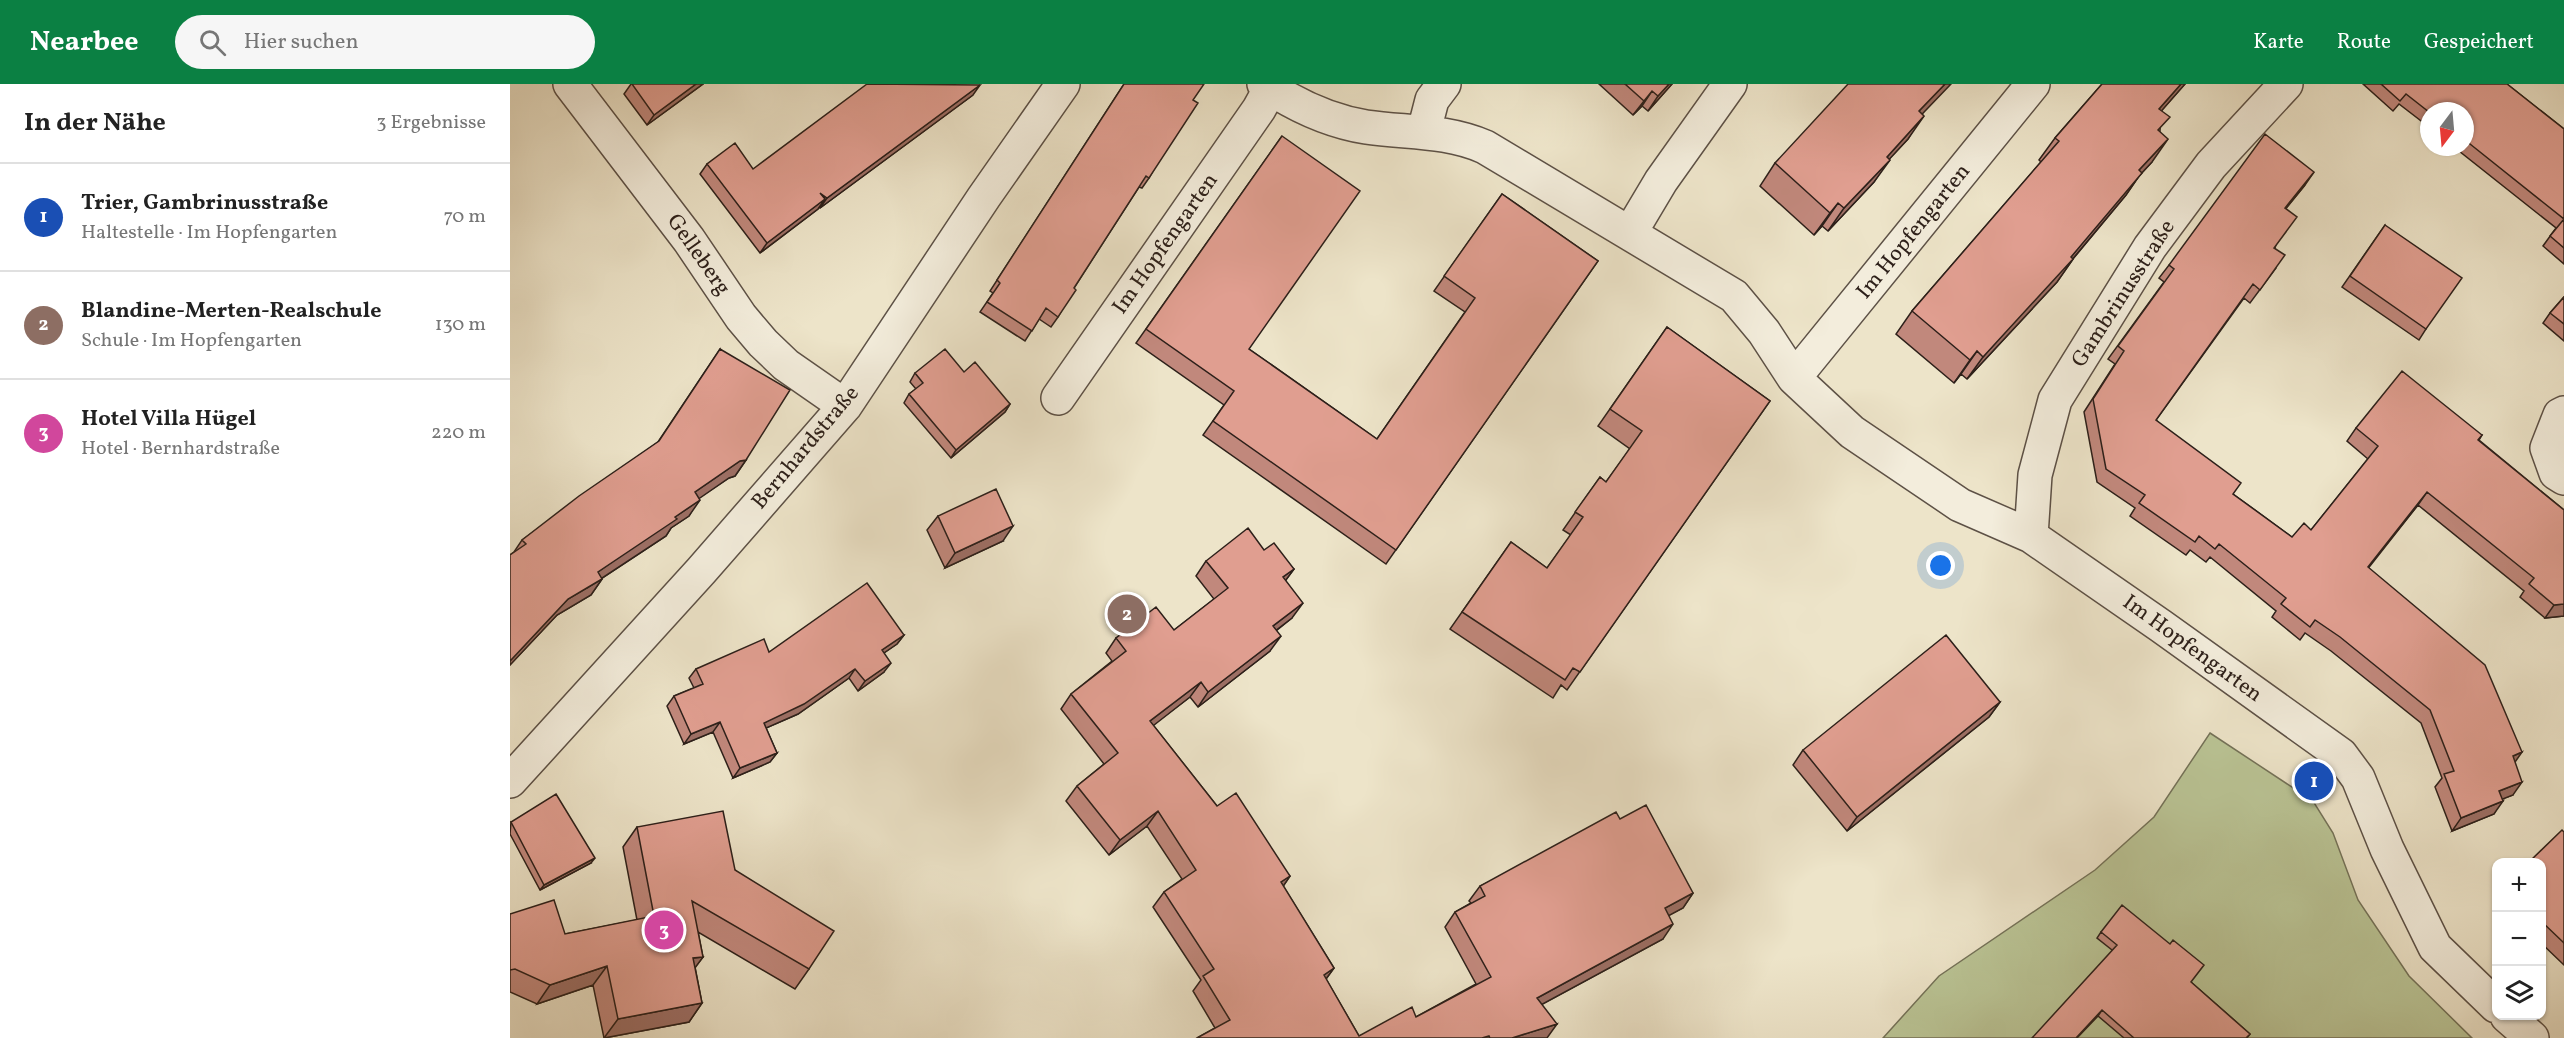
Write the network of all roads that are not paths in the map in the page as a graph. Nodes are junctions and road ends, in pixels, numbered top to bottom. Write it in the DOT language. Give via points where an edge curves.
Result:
graph roads {
  1 [pos="570,84"];
  2 [pos="1064,84"];
  3 [pos="1444,84"];
  4 [pos="1730,84"];
  5 [pos="2033,84"];
  6 [pos="2286,84"];
  7 [pos="1267,86"];
  8 [pos="1424,131"];
  9 [pos="1630,233"];
  10 [pos="1794,378"];
  11 [pos="1058,398"];
  12 [pos="845,406"];
  13 [pos="2564,413"];
  14 [pos="2564,478"];
  15 [pos="2031,536"];
  16 [pos="510,781"];
  17 [pos="2492,1002"];
  18 [pos="2512,1020"];
  19 [pos="2532,1038"];
  1 -- 12 [label="street, Gelleberg" via="763,343 786,365"];
  2 -- 12 [label="street, Bernhardstraße"];
  3 -- 8 [label="street" via="1432,100"];
  4 -- 9 [label="street" via="1661,181"];
  5 -- 10 [label="street, Im Hopfengarten"];
  6 -- 15 [label="street, Gambrinusstraße" via="2211,165 2150,247 2055,400 2036,475"];
  7 -- 8 [label="street, Im Hopfengarten" via="1306,109 1344,122"];
  7 -- 11 [label="street, Im Hopfengarten" via="1246,128"];
  8 -- 9 [label="street, Im Hopfengarten" via="1485,147"];
  9 -- 10 [label="street, Im Hopfengarten" via="1734,296"];
  10 -- 15 [label="street, Im Hopfengarten" via="1852,432 1960,505"];
  12 -- 16 [label="street, Bernhardstraße"];
  13 -- 14 [label="street" via="2547,448 2556,473"];
  15 -- 17 [label="street, Im Hopfengarten" via="2341,755 2358,778 2387,849 2435,947"];
  18 -- 19 [label="street"];
}
